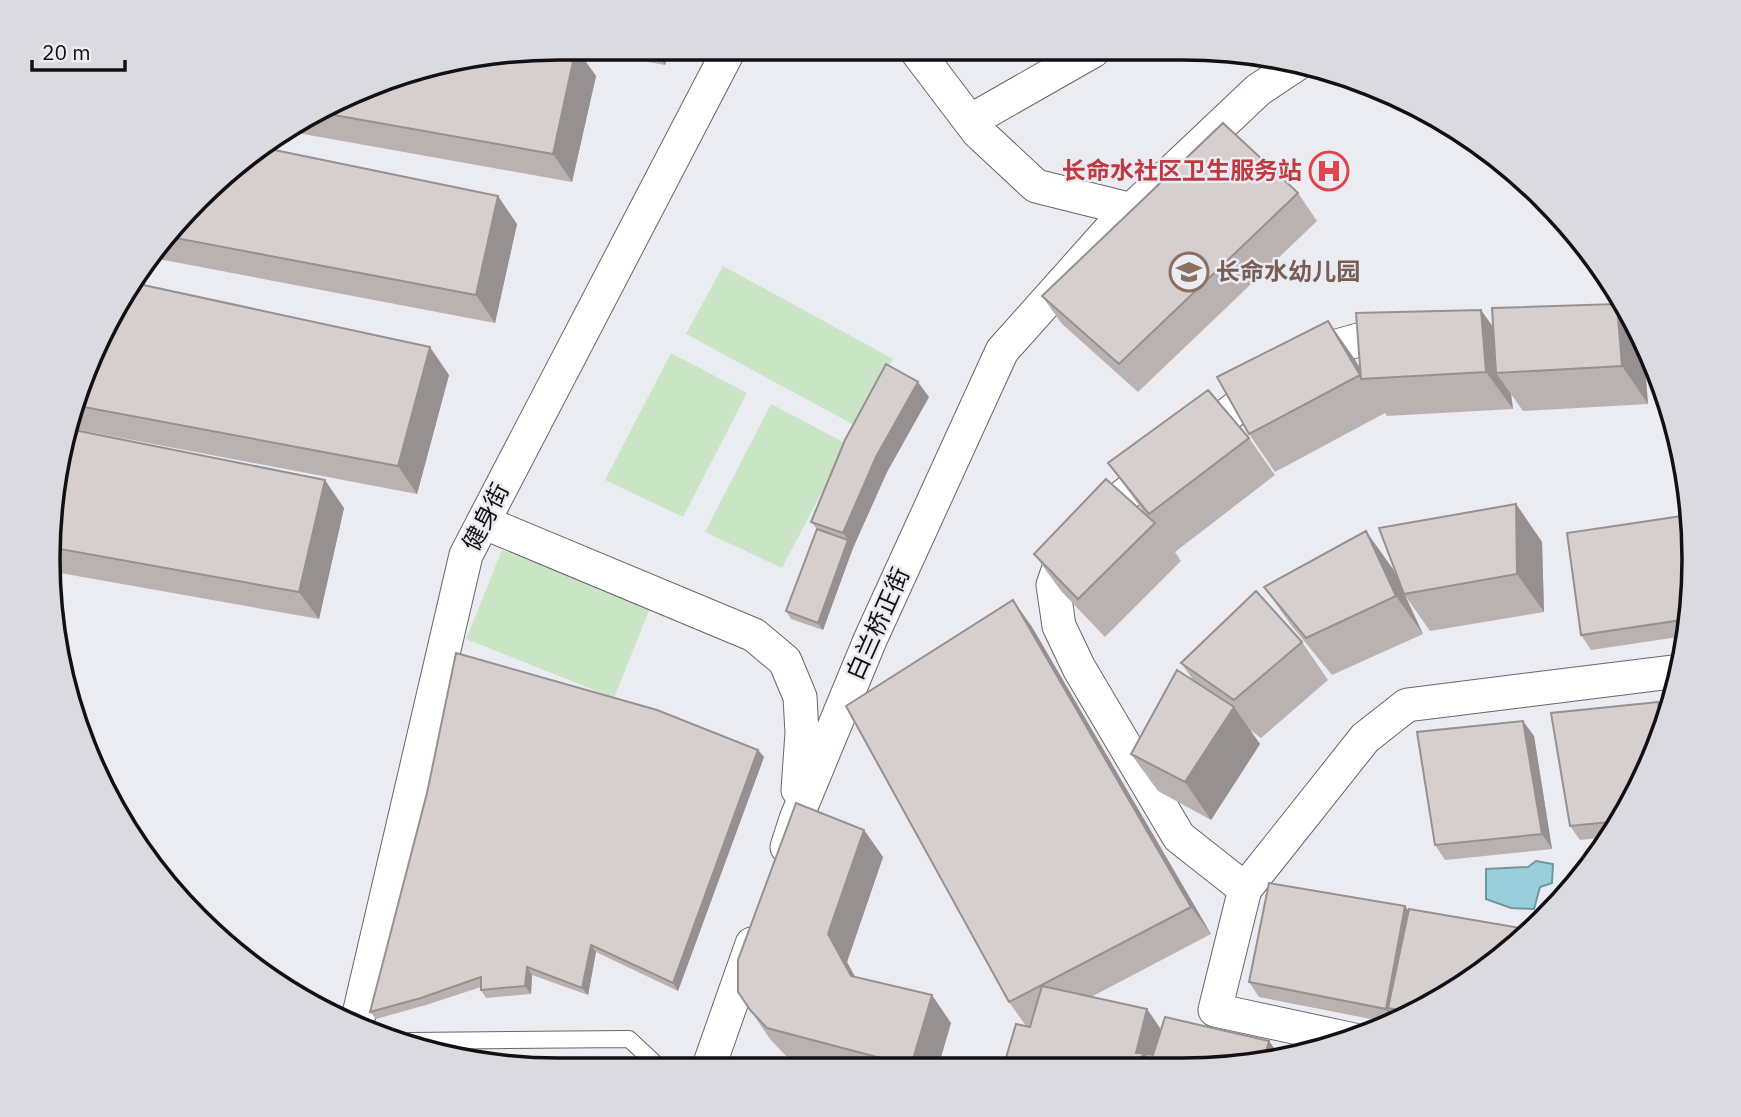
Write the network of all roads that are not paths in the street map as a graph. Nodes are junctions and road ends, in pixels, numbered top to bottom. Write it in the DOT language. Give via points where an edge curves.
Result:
graph roads {
  1 [pos="724,60"];
  2 [pos="923,60"];
  3 [pos="1077,60"];
  4 [pos="1287,71"];
  5 [pos="970,121"];
  6 [pos="1125,216"];
  7 [pos="1429,335"];
  8 [pos="483,522"];
  9 [pos="1668,673"];
  10 [pos="796,819"];
  11 [pos="778,871"];
  12 [pos="1245,889"];
  13 [pos="764,910"];
  14 [pos="359,1016"];
  15 [pos="1330,1035"];
  16 [pos="432,1041"];
  17 [pos="649,1058"];
  18 [pos="712,1058"];
  1 -- 8 [label="street, 健身街"];
  2 -- 5 [label="street"];
  3 -- 5 [label="street"];
  4 -- 6 [label="street, 白兰桥正街" via="1258,90"];
  5 -- 6 [label="street" via="1036,186"];
  6 -- 10 [label="street, 白兰桥正街" via="1002,351 870,640"];
  7 -- 12 [label="street" via="1362,339 1319,351 1286,369 1081,529 1064,553 1053,585 1059,626 1079,668 1179,837"];
  8 -- 10 [label="street" via="754,635 785,661 800,697"];
  8 -- 14 [label="street, 健身街" via="466,555"];
  9 -- 12 [label="street" via="1408,705 1365,738"];
  10 -- 11 [label="street, 白兰桥正街"];
  12 -- 15 [label="street" via="1215,1010"];
  13 -- 18 [label="street"];
  16 -- 17 [label="lane" via="629,1039"];
}
